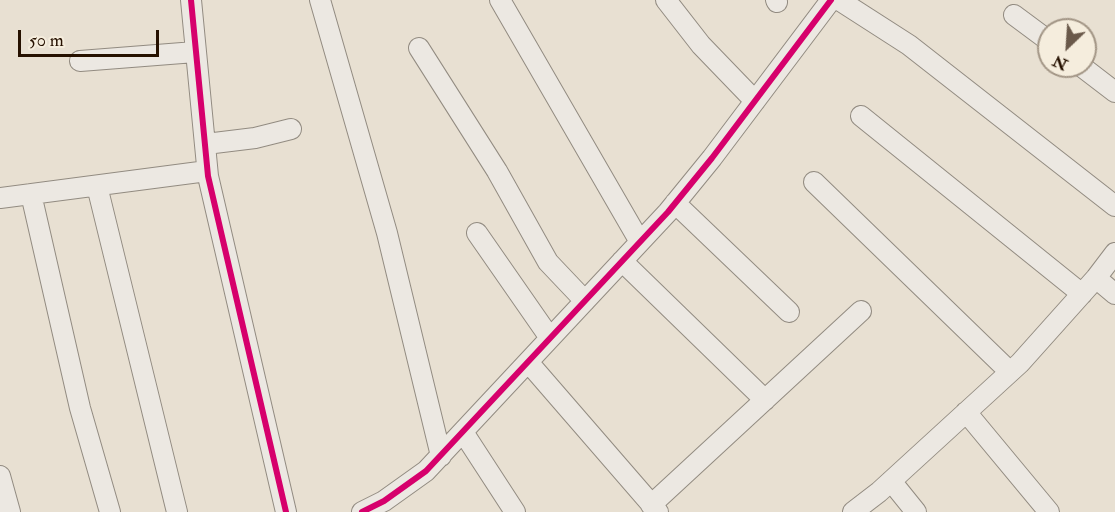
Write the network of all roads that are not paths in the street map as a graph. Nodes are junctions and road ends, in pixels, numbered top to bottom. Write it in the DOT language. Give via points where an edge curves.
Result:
graph roads {
  1 [pos="191,0"];
  2 [pos="320,0"];
  3 [pos="500,0"];
  4 [pos="666,0"];
  5 [pos="831,0"];
  6 [pos="839,0"];
  7 [pos="1014,15"];
  8 [pos="1037,32"];
  9 [pos="419,48"];
  10 [pos="195,52"];
  11 [pos="80,62"];
  12 [pos="1097,78"];
  13 [pos="1115,92"];
  14 [pos="755,101"];
  15 [pos="861,116"];
  16 [pos="291,129"];
  17 [pos="206,144"];
  18 [pos="207,171"];
  19 [pos="814,182"];
  20 [pos="97,186"];
  21 [pos="30,194"];
  22 [pos="0,198"];
  23 [pos="675,203"];
  24 [pos="1115,206"];
  25 [pos="477,233"];
  26 [pos="640,242"];
  27 [pos="1115,253"];
  28 [pos="622,261"];
  29 [pos="1096,278"];
  30 [pos="1082,294"];
  31 [pos="1115,294"];
  32 [pos="585,301"];
  33 [pos="861,311"];
  34 [pos="789,312"];
  35 [pos="550,338"];
  36 [pos="528,362"];
  37 [pos="1010,372"];
  38 [pos="765,400"];
  39 [pos="966,412"];
  40 [pos="463,432"];
  41 [pos="441,456"];
  42 [pos="0,476"];
  43 [pos="891,481"];
  44 [pos="388,507"];
  45 [pos="654,508"];
  46 [pos="10,512"];
  47 [pos="110,512"];
  48 [pos="177,512"];
  49 [pos="286,512"];
  50 [pos="362,512"];
  51 [pos="515,512"];
  52 [pos="853,512"];
  53 [pos="916,512"];
  54 [pos="1049,512"];
  1 -- 10 [label="street"];
  2 -- 41 [label="street" via="387,233"];
  3 -- 26 [label="street"];
  4 -- 14 [label="street" via="701,45"];
  5 -- 14 [label="street"];
  6 -- 24 [label="street" via="909,45"];
  7 -- 8 [label="street"];
  9 -- 32 [label="street" via="497,171 548,262"];
  10 -- 11 [label="street"];
  10 -- 17 [label="street"];
  12 -- 13 [label="street"];
  14 -- 23 [label="street"];
  15 -- 30 [label="street"];
  16 -- 17 [label="street"];
  17 -- 18 [label="street"];
  18 -- 20 [label="street"];
  18 -- 49 [label="street"];
  19 -- 37 [label="street"];
  20 -- 21 [label="street"];
  20 -- 48 [label="street"];
  21 -- 22 [label="street"];
  21 -- 47 [label="street" via="80,408"];
  23 -- 26 [label="street"];
  23 -- 34 [label="street"];
  25 -- 35 [label="street"];
  26 -- 28 [label="street"];
  27 -- 29 [label="street"];
  28 -- 32 [label="street"];
  28 -- 38 [label="street"];
  29 -- 30 [label="street"];
  29 -- 31 [label="street"];
  30 -- 37 [label="street"];
  32 -- 35 [label="street"];
  33 -- 38 [label="street"];
  35 -- 36 [label="street"];
  36 -- 40 [label="street"];
  36 -- 45 [label="street"];
  37 -- 39 [label="street"];
  38 -- 45 [label="street"];
  39 -- 43 [label="street"];
  39 -- 54 [label="street"];
  40 -- 41 [label="street"];
  40 -- 51 [label="street"];
  41 -- 44 [label="street"];
  42 -- 46 [label="street"];
  43 -- 52 [label="street"];
  43 -- 53 [label="street"];
  44 -- 50 [label="street"];
}
